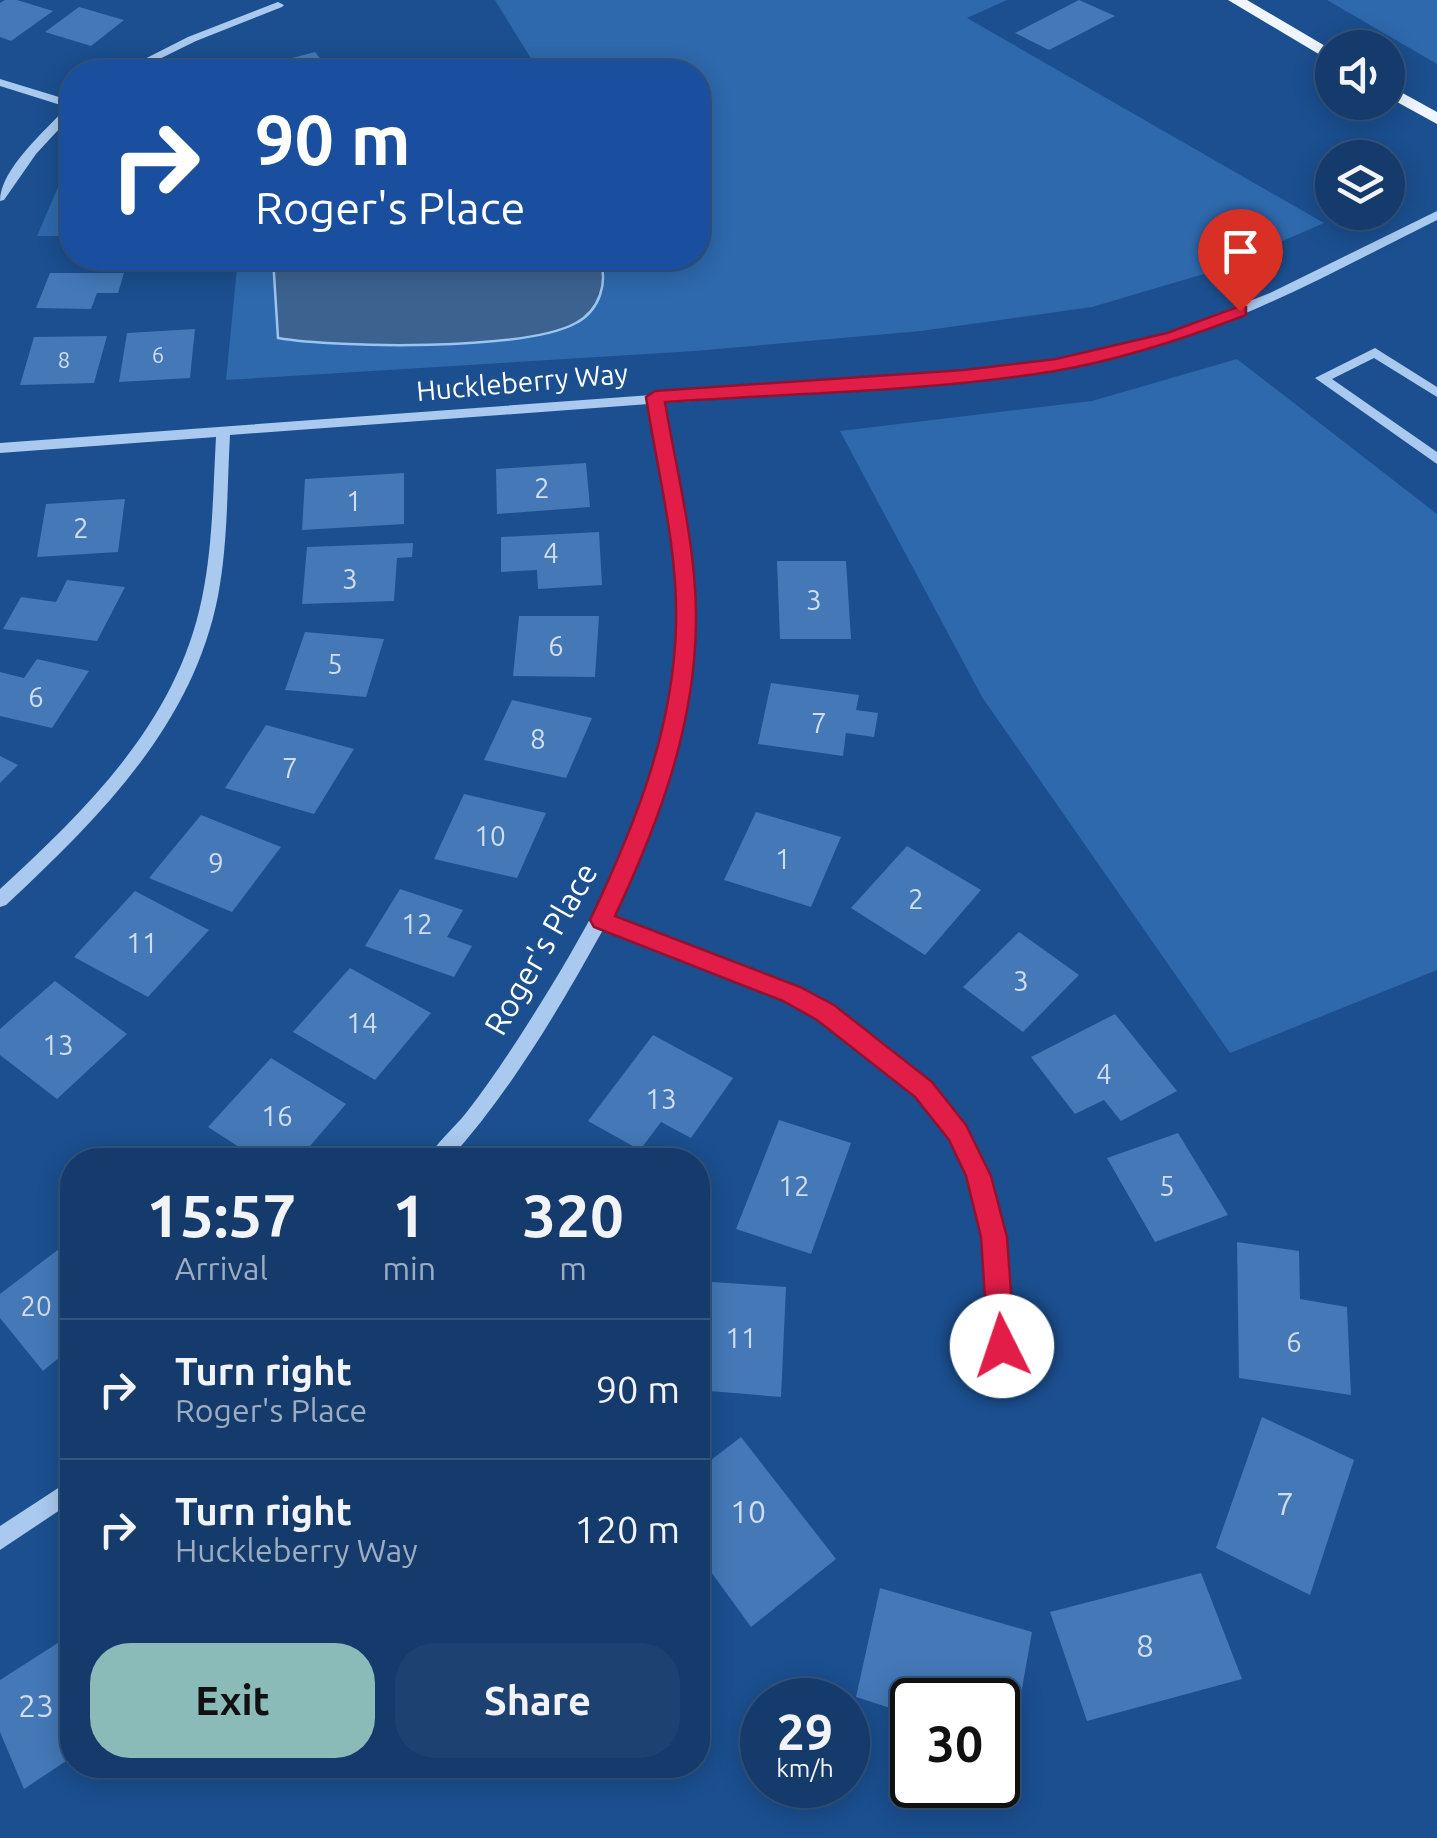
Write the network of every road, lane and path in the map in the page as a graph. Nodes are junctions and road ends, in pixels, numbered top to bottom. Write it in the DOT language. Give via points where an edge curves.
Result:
graph roads {
  1 [pos="1236,0"];
  2 [pos="278,4"];
  3 [pos="1315,47"];
  4 [pos="149,60"];
  5 [pos="0,82"];
  6 [pos="1405,100"];
  7 [pos="60,102"];
  8 [pos="60,119"];
  9 [pos="1437,119"];
  10 [pos="0,197"];
  11 [pos="1437,215"];
  12 [pos="1437,393"];
  13 [pos="655,397"];
  14 [pos="223,431"];
  15 [pos="0,448"];
  16 [pos="1437,458"];
  17 [pos="0,900"];
  18 [pos="602,920"];
  19 [pos="446,1148"];
  20 [pos="1002,1346"];
  21 [pos="60,1498"];
  22 [pos="0,1539"];
  1 -- 3 [label="main road"];
  2 -- 4 [label="street"];
  5 -- 7 [label="street"];
  6 -- 9 [label="main road"];
  8 -- 10 [label="street"];
  11 -- 13 [label="street, Huckleberry Way" via="1240,311 1102,355 964,376"];
  12 -- 16 [label="street" via="1376,352 1322,378"];
  13 -- 14 [label="street, Huckleberry Way"];
  13 -- 18 [label="street, Roger's Place" via="684,572 682,690 660,781"];
  14 -- 15 [label="street, Huckleberry Way"];
  14 -- 17 [label="street" via="210,599 188,674 129,769"];
  18 -- 19 [label="street, Roger's Place" via="522,1050"];
  18 -- 20 [label="street" via="792,994 924,1090 958,1133 978,1176 994,1237"];
  21 -- 22 [label="street"];
}
